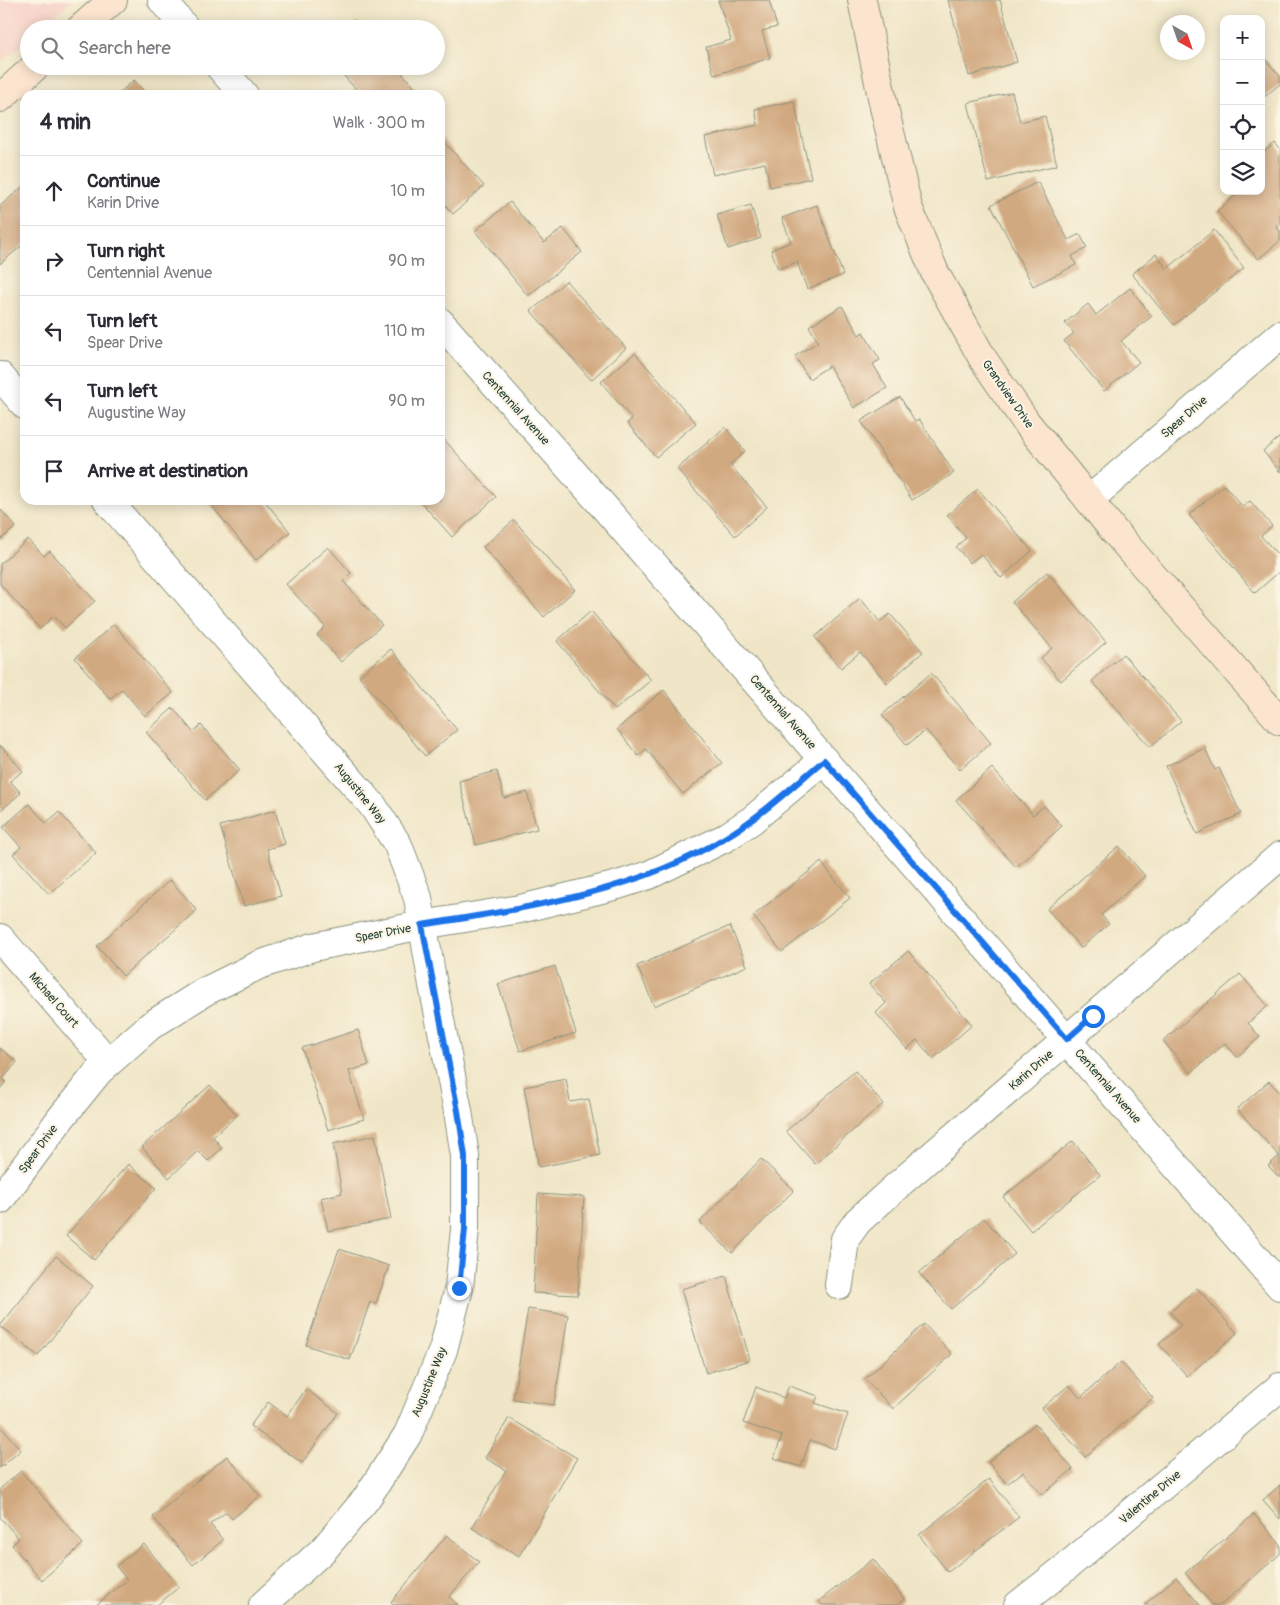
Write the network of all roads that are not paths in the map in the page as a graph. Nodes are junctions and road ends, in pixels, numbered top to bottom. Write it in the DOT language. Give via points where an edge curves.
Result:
graph roads {
  1 [pos="113,0"];
  2 [pos="162,0"];
  3 [pos="862,0"];
  4 [pos="90,20"];
  5 [pos="179,20"];
  6 [pos="26,75"];
  7 [pos="227,75"];
  8 [pos="240,90"];
  9 [pos="0,98"];
  10 [pos="445,328"];
  11 [pos="1280,335"];
  12 [pos="0,376"];
  13 [pos="20,399"];
  14 [pos="1089,500"];
  15 [pos="111,505"];
  16 [pos="1280,721"];
  17 [pos="824,760"];
  18 [pos="1280,856"];
  19 [pos="422,925"];
  20 [pos="0,938"];
  21 [pos="1067,1039"];
  22 [pos="108,1062"];
  23 [pos="0,1200"];
  24 [pos="839,1285"];
  25 [pos="1280,1286"];
  26 [pos="1280,1386"];
  27 [pos="263,1605"];
  28 [pos="1018,1605"];
  1 -- 4 [label="street"];
  2 -- 5 [label="street"];
  3 -- 14 [label="street, Grandview Drive" via="908,207 935,273 983,359 1026,422"];
  6 -- 9 [label="street"];
  7 -- 8 [label="street"];
  10 -- 17 [label="street, Centennial Avenue"];
  11 -- 14 [label="street, Spear Drive"];
  12 -- 13 [label="street"];
  14 -- 16 [label="street, Grandview Drive"];
  15 -- 19 [label="street, Augustine Way" via="373,806 398,845 418,898"];
  17 -- 19 [label="street, Spear Drive" via="752,820 725,838 649,875 520,909"];
  17 -- 21 [label="street, Centennial Avenue"];
  18 -- 21 [label="street, Karin Drive"];
  19 -- 22 [label="street, Spear Drive" via="313,947 259,965 166,1015"];
  19 -- 27 [label="street, Augustine Way" via="465,1156 465,1229 459,1288 443,1350 408,1434 366,1499 324,1549"];
  20 -- 22 [label="street, Michael Court"];
  21 -- 24 [label="street, Karin Drive" via="858,1221 844,1239"];
  21 -- 25 [label="street, Centennial Avenue"];
  22 -- 23 [label="street, Spear Drive"];
  26 -- 28 [label="street, Valentine Drive"];
}
